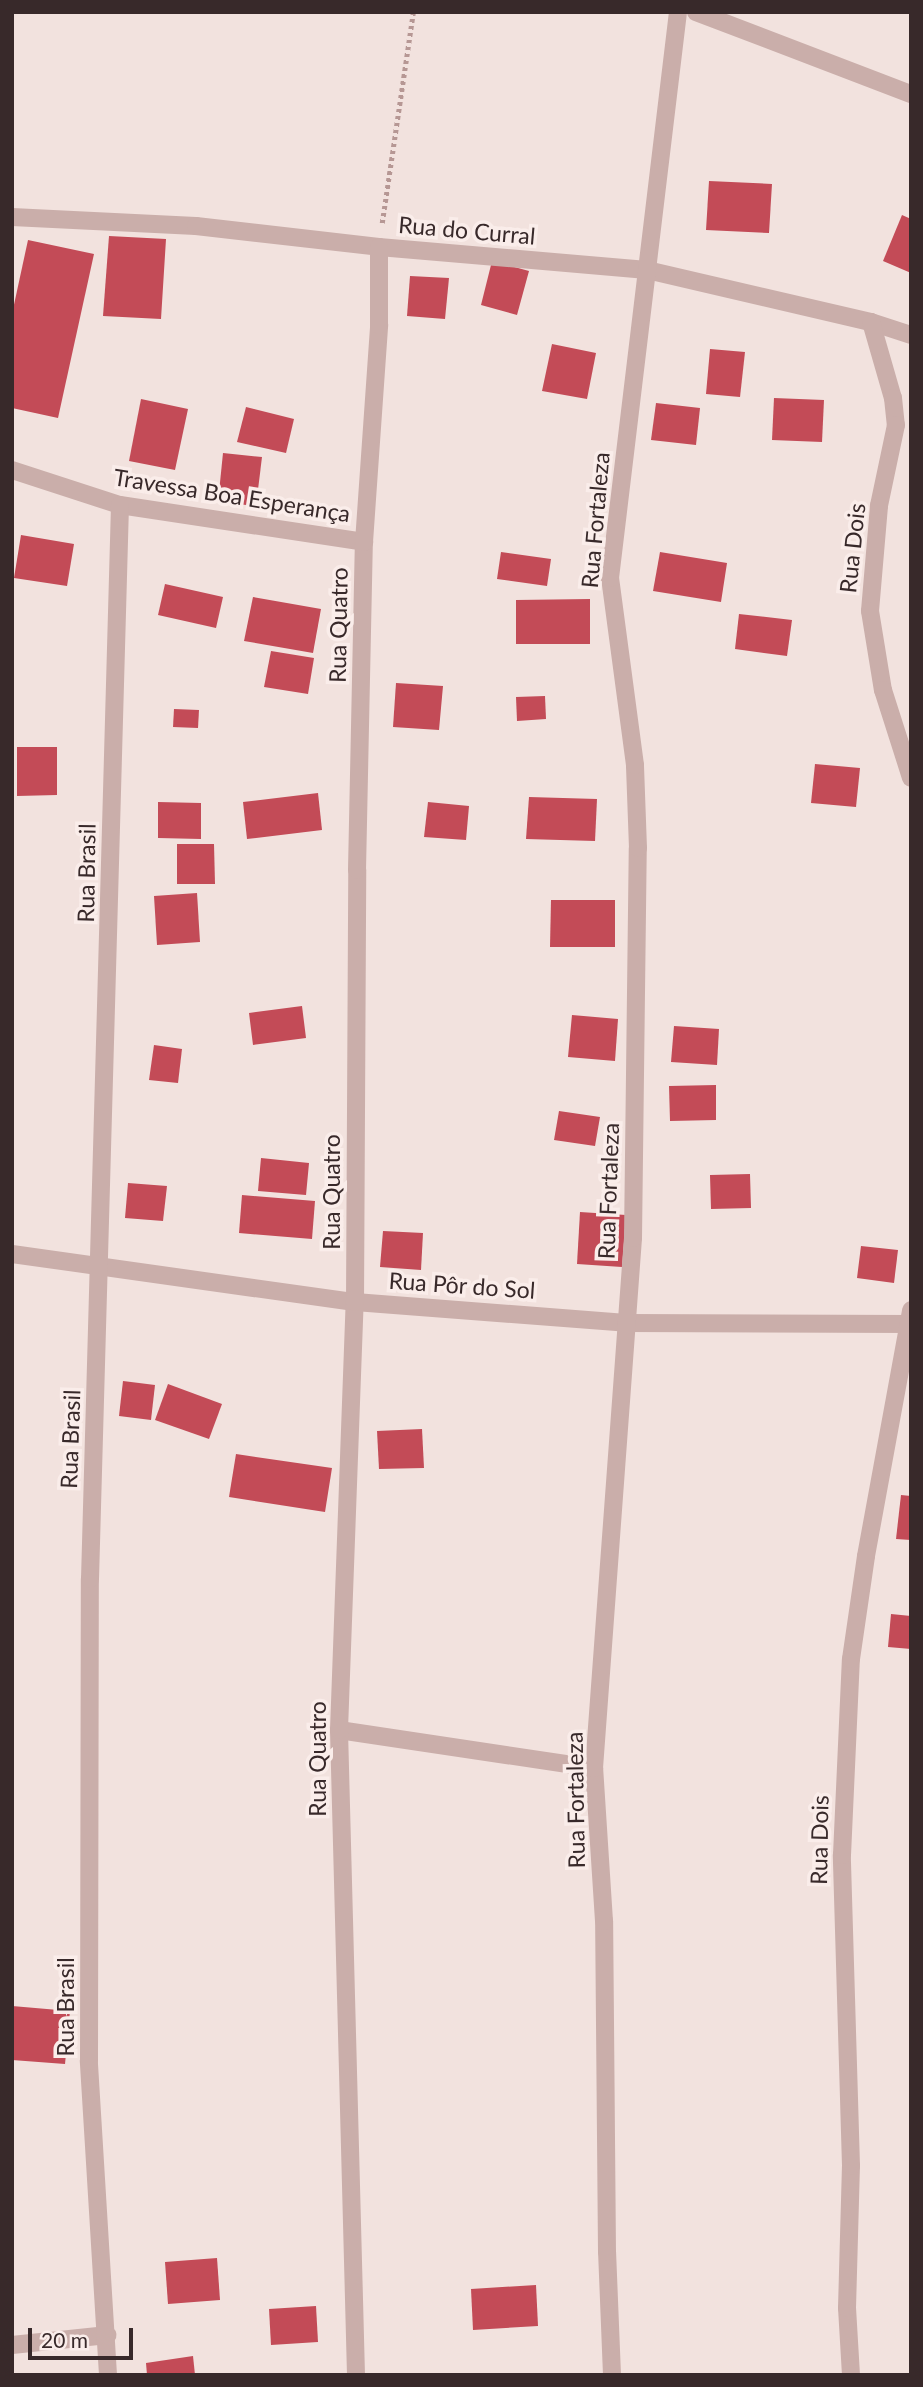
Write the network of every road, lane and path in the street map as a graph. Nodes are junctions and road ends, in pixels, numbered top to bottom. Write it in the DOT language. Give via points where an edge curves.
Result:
graph roads {
  1 [pos="413,12"];
  2 [pos="678,12"];
  3 [pos="696,12"];
  4 [pos="911,94"];
  5 [pos="12,217"];
  6 [pos="379,247"];
  7 [pos="647,270"];
  8 [pos="871,322"];
  9 [pos="911,335"];
  10 [pos="12,470"];
  11 [pos="120,505"];
  12 [pos="365,542"];
  13 [pos="911,778"];
  14 [pos="12,1254"];
  15 [pos="101,1265"];
  16 [pos="355,1302"];
  17 [pos="910,1320"];
  18 [pos="626,1323"];
  19 [pos="339,1730"];
  20 [pos="594,1768"];
  21 [pos="107,2335"];
  22 [pos="12,2345"];
  23 [pos="108,2375"];
  24 [pos="356,2375"];
  25 [pos="612,2375"];
  26 [pos="851,2375"];
  1 -- 6 [label="path"];
  2 -- 7 [label="street, Rua Fortaleza"];
  3 -- 4 [label="street"];
  5 -- 6 [label="street, Rua do Curral" via="195,226"];
  6 -- 7 [label="street, Rua do Curral"];
  6 -- 12 [label="street, Rua Quatro" via="379,326"];
  7 -- 8 [label="street, Rua do Curral"];
  7 -- 18 [label="street, Rua Fortaleza" via="610,578 635,765 638,848 633,1238"];
  8 -- 9 [label="street, Rua do Curral"];
  8 -- 13 [label="street, Rua Dois" via="896,425 879,506 870,611 883,690"];
  10 -- 11 [label="street, Travessa Boa Esperança"];
  11 -- 12 [label="street, Travessa Boa Esperança"];
  11 -- 15 [label="street, Rua Brasil"];
  12 -- 16 [label="street, Rua Quatro" via="357,870"];
  14 -- 15 [label="street, Rua Pôr do Sol"];
  15 -- 16 [label="street, Rua Pôr do Sol"];
  15 -- 21 [label="street, Rua Brasil" via="90,1579 89,2061"];
  16 -- 18 [label="street, Rua Pôr do Sol"];
  16 -- 19 [label="street, Rua Quatro"];
  17 -- 18 [label="street, Rua Pôr do Sol"];
  17 -- 26 [label="street, Rua Dois" via="866,1556 851,1672 842,1855 851,2166 847,2308"];
  18 -- 20 [label="street, Rua Fortaleza"];
  19 -- 20 [label="street"];
  19 -- 24 [label="street, Rua Quatro"];
  20 -- 25 [label="street, Rua Fortaleza" via="604,1921"];
  21 -- 22 [label="street"];
  21 -- 23 [label="street, Rua Brasil"];
}
